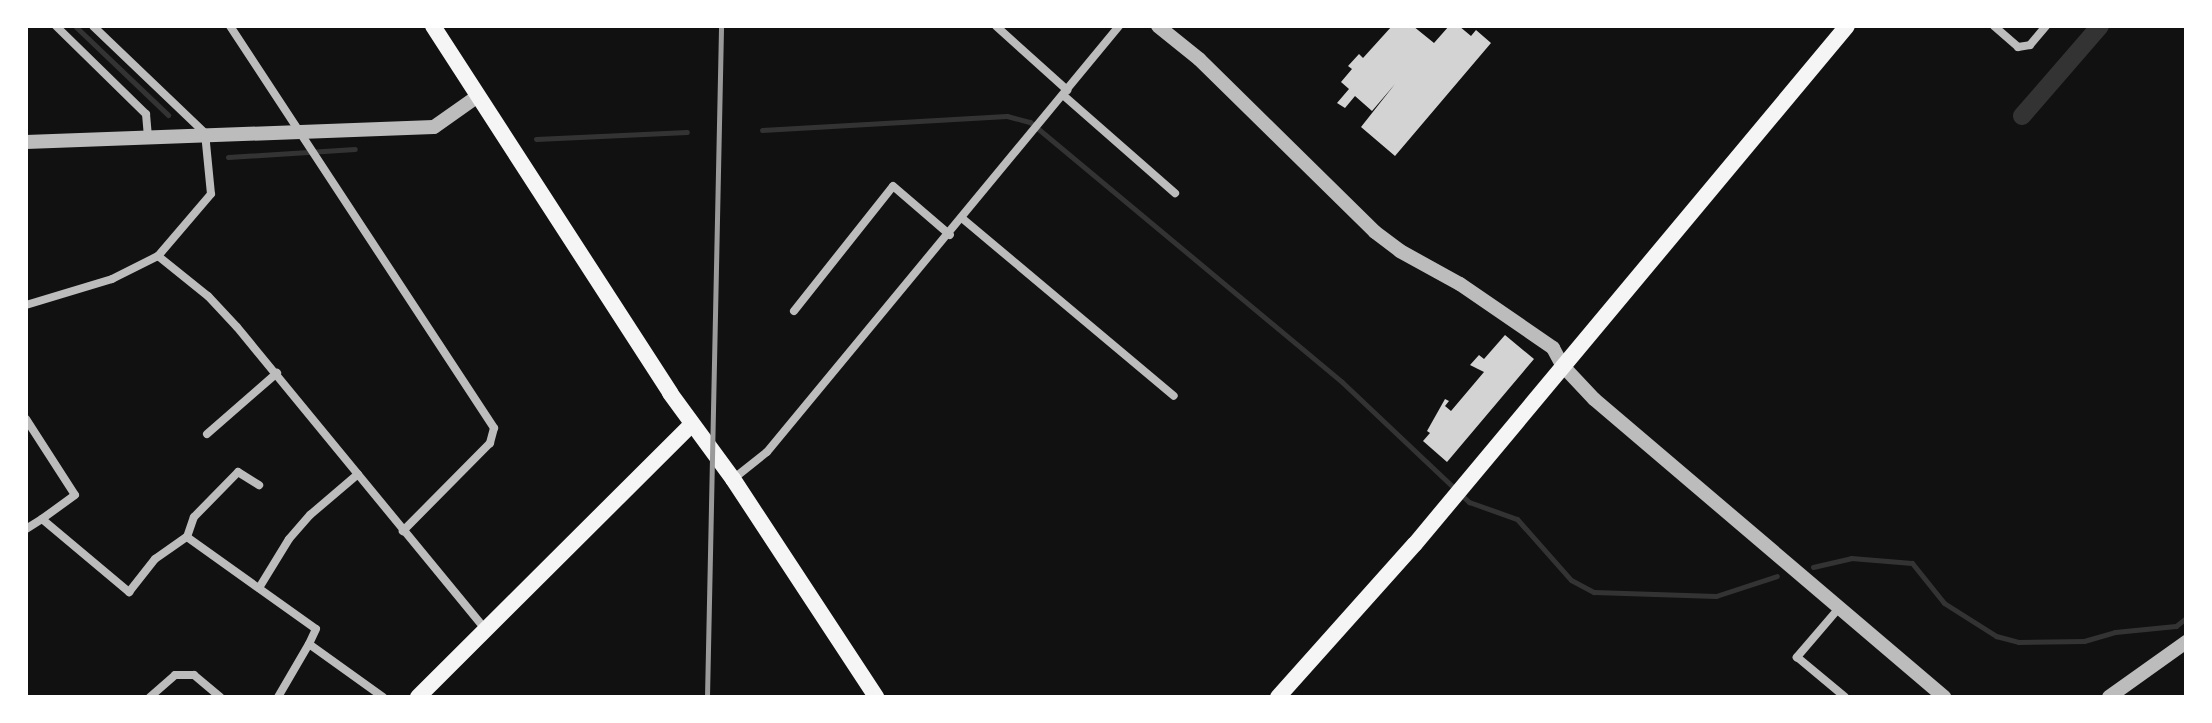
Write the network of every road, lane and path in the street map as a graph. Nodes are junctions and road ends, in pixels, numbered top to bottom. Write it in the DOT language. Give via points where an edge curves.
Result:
graph roads {
  1 [pos="56,26"];
  2 [pos="93,26"];
  3 [pos="230,26"];
  4 [pos="433,26"];
  5 [pos="996,26"];
  6 [pos="1119,26"];
  7 [pos="1158,26"];
  8 [pos="1847,26"];
  9 [pos="1994,26"];
  10 [pos="2046,26"];
  11 [pos="1065,92"];
  12 [pos="478,96"];
  13 [pos="205,133"];
  14 [pos="148,136"];
  15 [pos="301,136"];
  16 [pos="26,142"];
  17 [pos="1175,193"];
  18 [pos="963,219"];
  19 [pos="950,235"];
  20 [pos="158,256"];
  21 [pos="26,305"];
  22 [pos="794,311"];
  23 [pos="1562,365"];
  24 [pos="277,373"];
  25 [pos="1174,396"];
  26 [pos="26,419"];
  27 [pos="692,424"];
  28 [pos="207,434"];
  29 [pos="358,474"];
  30 [pos="733,479"];
  31 [pos="259,485"];
  32 [pos="42,519"];
  33 [pos="26,529"];
  34 [pos="403,531"];
  35 [pos="187,537"];
  36 [pos="259,588"];
  37 [pos="1839,608"];
  38 [pos="486,631"];
  39 [pos="2186,642"];
  40 [pos="309,644"];
  41 [pos="1927,692"];
  42 [pos="150,697"];
  43 [pos="220,697"];
  44 [pos="278,697"];
  45 [pos="383,697"];
  46 [pos="419,697"];
  47 [pos="876,697"];
  48 [pos="1278,697"];
  49 [pos="1845,697"];
  50 [pos="1944,697"];
  51 [pos="2109,697"];
  1 -- 14 [label="street" via="146,114"];
  2 -- 13 [label="street"];
  3 -- 15 [label="street"];
  4 -- 12 [label="main road"];
  5 -- 11 [label="street"];
  6 -- 11 [label="street"];
  7 -- 23 [label="street" via="1199,59 1375,232 1553,348"];
  8 -- 23 [label="main road"];
  9 -- 10 [label="street" via="2018,47 2030,45"];
  11 -- 17 [label="street"];
  11 -- 18 [label="street"];
  12 -- 15 [label="street" via="434,127"];
  12 -- 27 [label="main road"];
  13 -- 14 [label="street"];
  13 -- 15 [label="street"];
  13 -- 20 [label="street" via="211,194"];
  14 -- 16 [label="street"];
  15 -- 34 [label="street" via="494,428 490,443"];
  18 -- 19 [label="street"];
  18 -- 25 [label="street"];
  19 -- 22 [label="street" via="893,186"];
  19 -- 30 [label="street" via="767,452"];
  20 -- 21 [label="street" via="112,279"];
  20 -- 24 [label="street" via="208,296"];
  23 -- 37 [label="street" via="1594,399"];
  23 -- 48 [label="main road"];
  24 -- 28 [label="street"];
  24 -- 29 [label="street"];
  26 -- 32 [label="street" via="75,495"];
  27 -- 30 [label="main road"];
  27 -- 38 [label="main road"];
  29 -- 34 [label="street"];
  29 -- 36 [label="street" via="289,539"];
  30 -- 47 [label="main road"];
  31 -- 35 [label="street" via="238,472 194,517"];
  32 -- 33 [label="street"];
  32 -- 35 [label="street" via="129,592 155,559"];
  34 -- 38 [label="street"];
  35 -- 36 [label="street"];
  36 -- 40 [label="street" via="316,629"];
  37 -- 41 [label="street"];
  37 -- 49 [label="street" via="1797,657"];
  38 -- 46 [label="main road"];
  39 -- 51 [label="street"];
  40 -- 44 [label="street"];
  40 -- 45 [label="street"];
  41 -- 50 [label="street"];
  42 -- 43 [label="street" via="175,675 194,675"];
}
